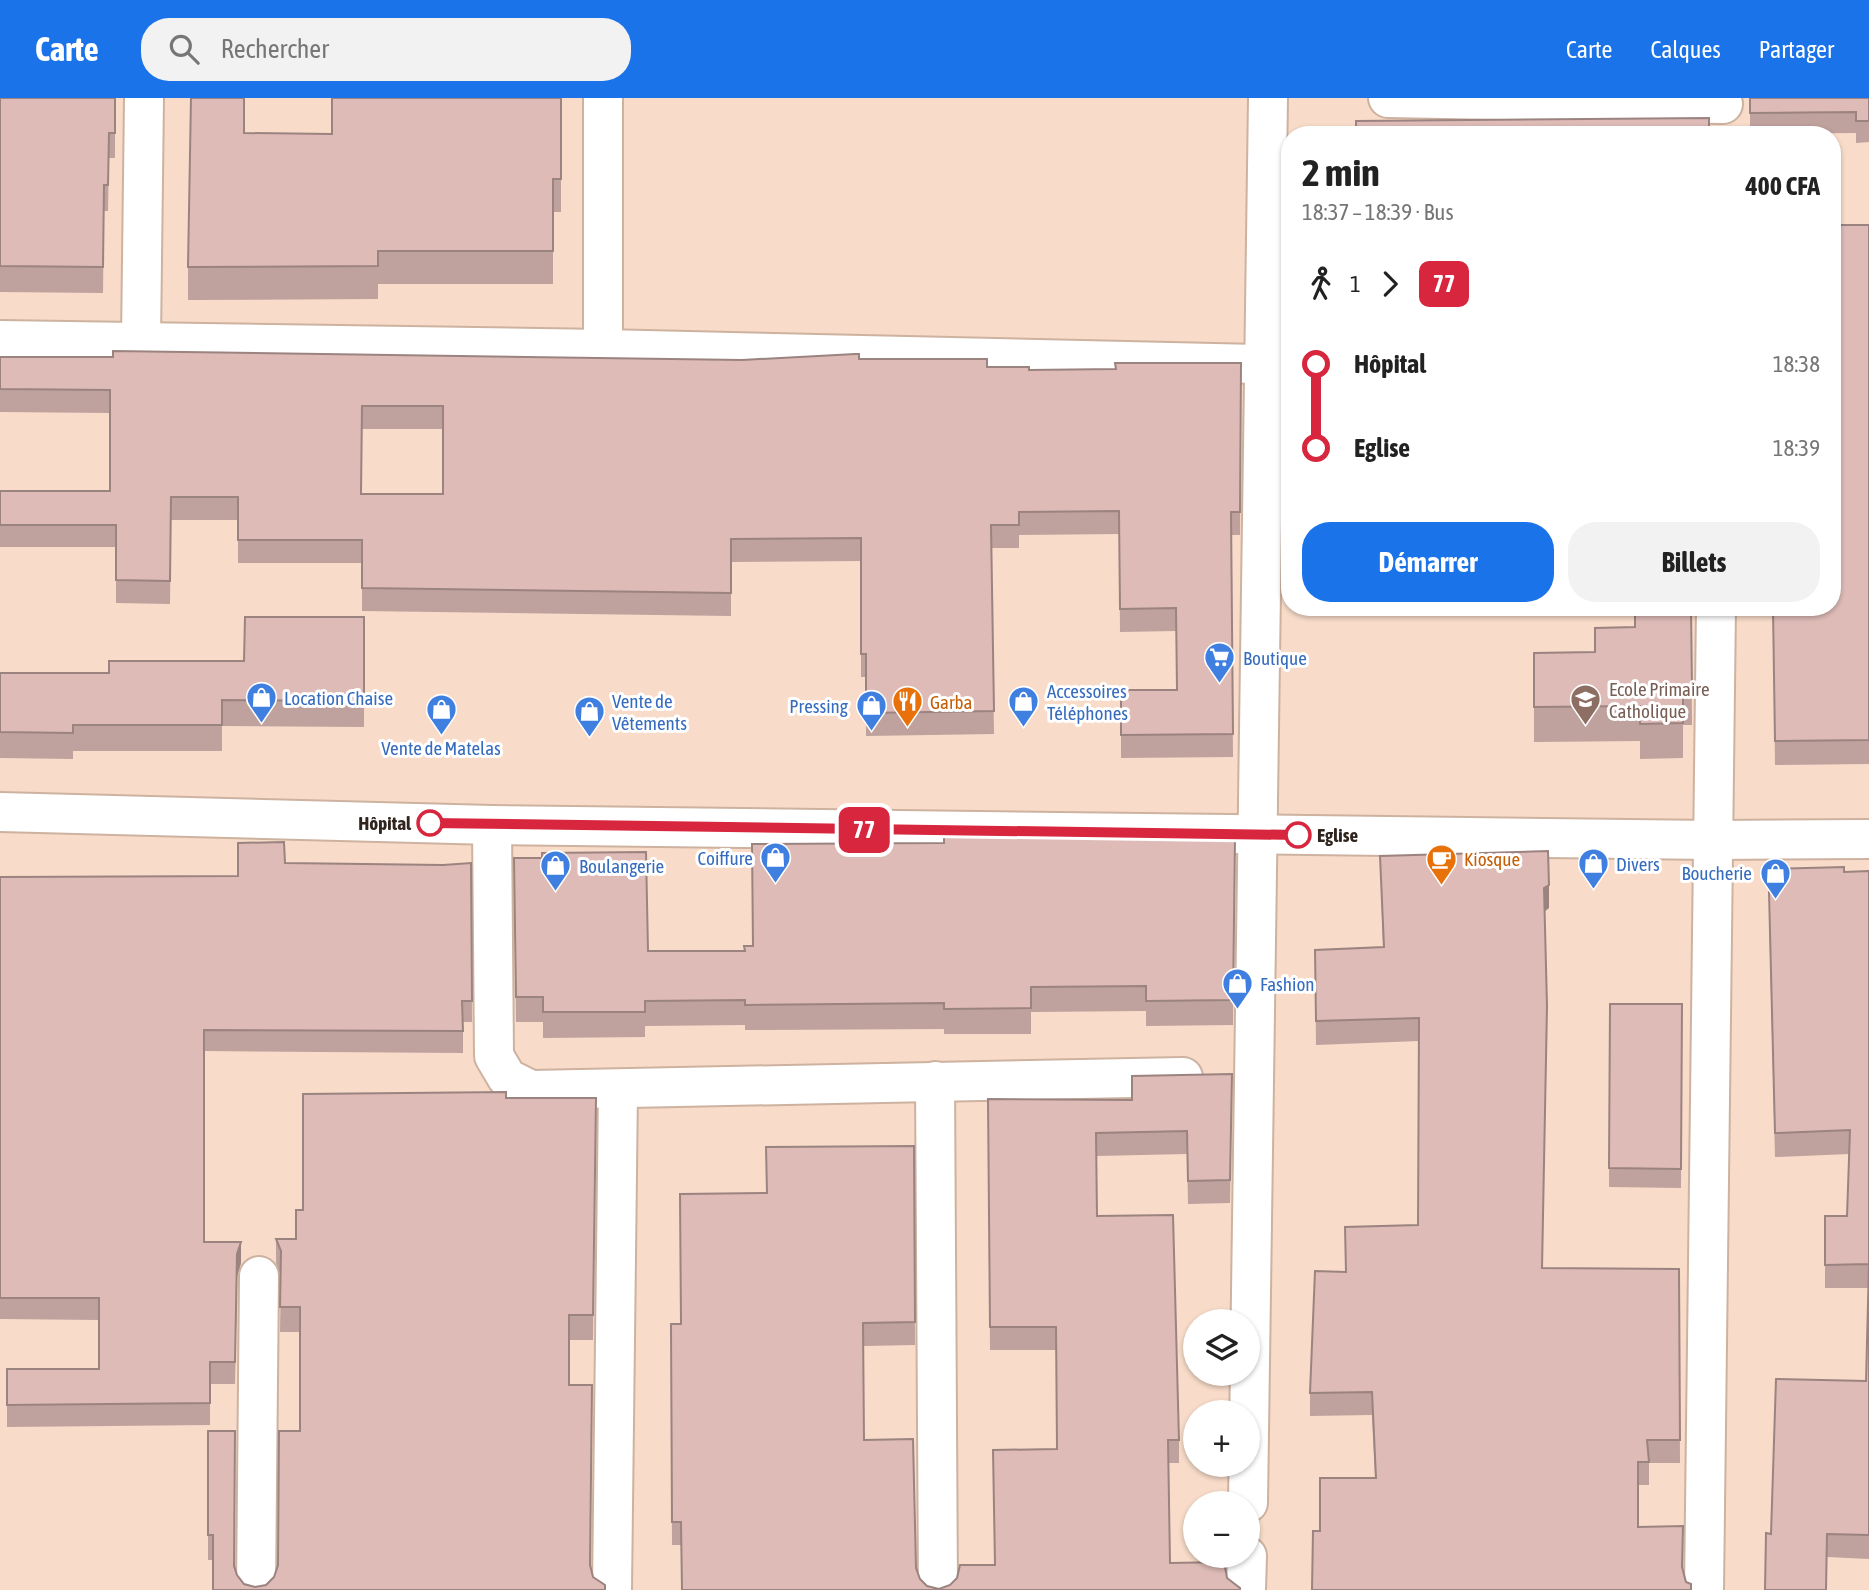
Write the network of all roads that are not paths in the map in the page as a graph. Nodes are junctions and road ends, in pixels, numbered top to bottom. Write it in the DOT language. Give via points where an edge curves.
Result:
graph roads {
  1 [pos="144,98"];
  2 [pos="603,98"];
  3 [pos="1268,98"];
  4 [pos="1388,98"];
  5 [pos="1723,112"];
  6 [pos="0,340"];
  7 [pos="141,340"];
  8 [pos="603,349"];
  9 [pos="1262,364"];
  10 [pos="1716,616"];
  11 [pos="0,812"];
  12 [pos="492,825"];
  13 [pos="1259,835"];
  14 [pos="1869,839"];
  15 [pos="1713,840"];
  16 [pos="1255,1075"];
  17 [pos="934,1081"];
  18 [pos="618,1089"];
  19 [pos="259,1276"];
  20 [pos="1248,1491"];
  21 [pos="1247,1568"];
  22 [pos="256,1590"];
  23 [pos="612,1590"];
  24 [pos="938,1590"];
  25 [pos="1246,1590"];
  26 [pos="1704,1590"];
  1 -- 7 [label="street"];
  2 -- 8 [label="street"];
  3 -- 9 [label="street"];
  4 -- 5 [label="street"];
  6 -- 7 [label="street"];
  7 -- 8 [label="street"];
  8 -- 9 [label="street"];
  9 -- 13 [label="street"];
  10 -- 15 [label="street"];
  11 -- 12 [label="street"];
  12 -- 13 [label="street"];
  12 -- 18 [label="street" via="494,1056 507,1078 531,1090"];
  13 -- 15 [label="street"];
  13 -- 16 [label="street"];
  14 -- 15 [label="street"];
  15 -- 26 [label="street"];
  16 -- 17 [label="street"];
  16 -- 20 [label="street"];
  17 -- 18 [label="street"];
  17 -- 24 [label="street"];
  18 -- 23 [label="street"];
  19 -- 22 [label="street"];
  21 -- 25 [label="street"];
}
